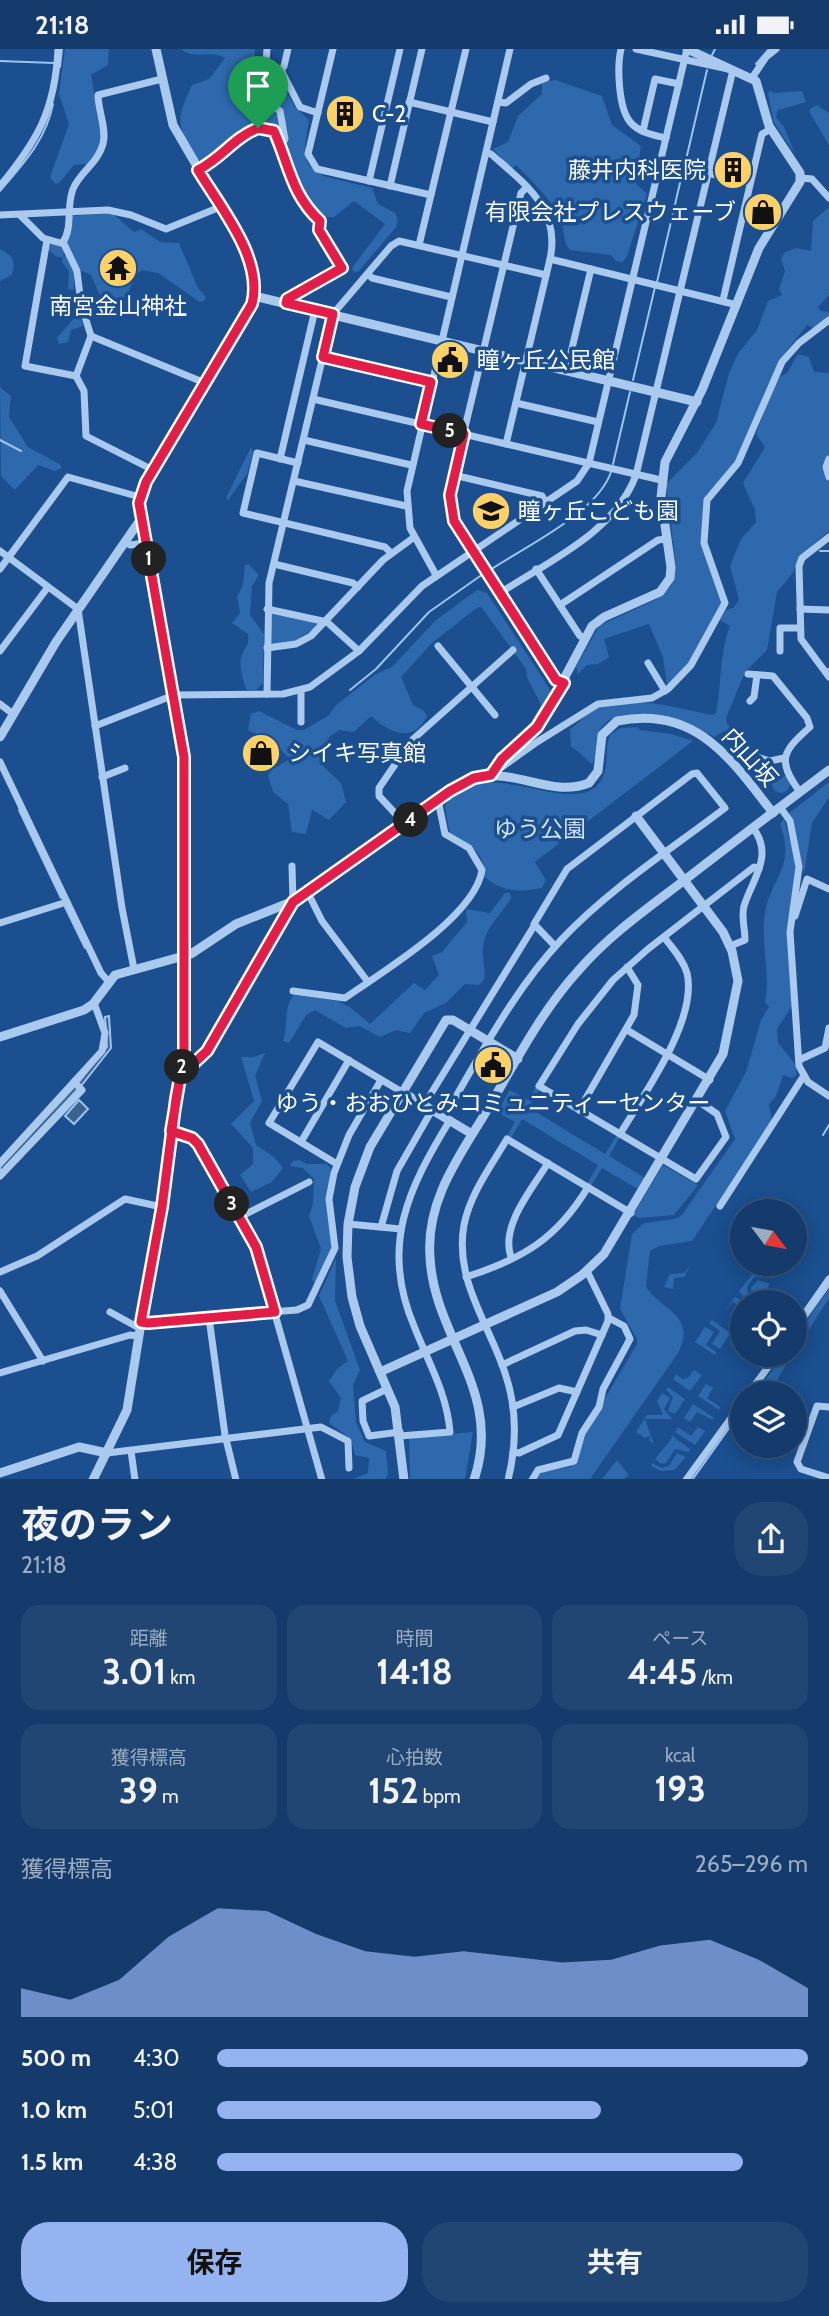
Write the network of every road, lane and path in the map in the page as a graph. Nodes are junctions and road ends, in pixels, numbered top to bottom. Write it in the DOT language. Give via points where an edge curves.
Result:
graph roads {
  1 [pos="58,49"];
  2 [pos="156,49"];
  3 [pos="267,49"];
  4 [pos="288,49"];
  5 [pos="333,49"];
  6 [pos="400,49"];
  7 [pos="422,49"];
  8 [pos="466,49"];
  9 [pos="510,49"];
  10 [pos="621,49"];
  11 [pos="636,49"];
  12 [pos="687,49"];
  13 [pos="776,49"];
  14 [pos="685,60"];
  15 [pos="733,70"];
  16 [pos="281,71"];
  17 [pos="546,78"];
  18 [pos="752,78"];
  19 [pos="162,79"];
  20 [pos="679,84"];
  21 [pos="498,102"];
  22 [pos="409,103"];
  23 [pos="451,112"];
  24 [pos="318,113"];
  25 [pos="493,122"];
  26 [pos="771,129"];
  27 [pos="643,131"];
  28 [pos="666,138"];
  29 [pos="281,145"];
  30 [pos="486,153"];
  31 [pos="661,162"];
  32 [pos="198,170"];
  33 [pos="708,173"];
  34 [pos="801,178"];
  35 [pos="369,181"];
  36 [pos="750,183"];
  37 [pos="0,186"];
  38 [pos="390,186"];
  39 [pos="527,187"];
  40 [pos="431,195"];
  41 [pos="829,198"];
  42 [pos="220,207"];
  43 [pos="68,213"];
  44 [pos="0,215"];
  45 [pos="20,215"];
  46 [pos="47,240"];
  47 [pos="63,242"];
  48 [pos="419,245"];
  49 [pos="461,255"];
  50 [pos="550,259"];
  51 [pos="504,265"];
  52 [pos="591,269"];
  53 [pos="368,274"];
  54 [pos="546,275"];
  55 [pos="633,279"];
  56 [pos="681,290"];
  57 [pos="254,296"];
  58 [pos="451,297"];
  59 [pos="723,300"];
  60 [pos="286,303"];
  61 [pos="737,305"];
  62 [pos="315,310"];
  63 [pos="333,314"];
  64 [pos="829,320"];
  65 [pos="91,336"];
  66 [pos="441,339"];
  67 [pos="484,349"];
  68 [pos="323,357"];
  69 [pos="526,359"];
  70 [pos="567,369"];
  71 [pos="76,376"];
  72 [pos="609,379"];
  73 [pos="431,382"];
  74 [pos="205,383"];
  75 [pos="657,390"];
  76 [pos="313,398"];
  77 [pos="696,402"];
  78 [pos="516,403"];
  79 [pos="598,422"];
  80 [pos="421,424"];
  81 [pos="464,434"];
  82 [pos="303,440"];
  83 [pos="506,444"];
  84 [pos="280,459"];
  85 [pos="829,459"];
  86 [pos="298,463"];
  87 [pos="589,463"];
  88 [pos="411,465"];
  89 [pos="153,470"];
  90 [pos="454,475"];
  91 [pos="636,475"];
  92 [pos="829,477"];
  93 [pos="661,480"];
  94 [pos="294,481"];
  95 [pos="140,497"];
  96 [pos="546,503"];
  97 [pos="406,506"];
  98 [pos="141,522"];
  99 [pos="284,523"];
  100 [pos="829,537"];
  101 [pos="413,538"];
  102 [pos="667,539"];
  103 [pos="125,541"];
  104 [pos="145,543"];
  105 [pos="0,551"];
  106 [pos="473,552"];
  107 [pos="391,553"];
  108 [pos="9,558"];
  109 [pos="274,564"];
  110 [pos="0,569"];
  111 [pos="536,569"];
  112 [pos="436,576"];
  113 [pos="48,587"];
  114 [pos="358,587"];
  115 [pos="500,593"];
  116 [pos="560,605"];
  117 [pos="267,609"];
  118 [pos="800,609"];
  119 [pos="78,610"];
  120 [pos="829,610"];
  121 [pos="327,622"];
  122 [pos="800,628"];
  123 [pos="585,638"];
  124 [pos="438,646"];
  125 [pos="267,648"];
  126 [pos="513,650"];
  127 [pos="0,651"];
  128 [pos="359,651"];
  129 [pos="780,651"];
  130 [pos="648,663"];
  131 [pos="748,674"];
  132 [pos="757,675"];
  133 [pos="829,677"];
  134 [pos="564,683"];
  135 [pos="472,687"];
  136 [pos="302,691"];
  137 [pos="665,691"];
  138 [pos="267,694"];
  139 [pos="174,695"];
  140 [pos="750,701"];
  141 [pos="0,704"];
  142 [pos="13,714"];
  143 [pos="495,715"];
  144 [pos="301,722"];
  145 [pos="95,726"];
  146 [pos="0,737"];
  147 [pos="757,757"];
  148 [pos="784,758"];
  149 [pos="0,762"];
  150 [pos="125,768"];
  151 [pos="829,770"];
  152 [pos="491,775"];
  153 [pos="103,777"];
  154 [pos="800,792"];
  155 [pos="438,800"];
  156 [pos="776,810"];
  157 [pos="636,816"];
  158 [pos="405,824"];
  159 [pos="753,828"];
  160 [pos="664,854"];
  161 [pos="292,866"];
  162 [pos="759,869"];
  163 [pos="684,880"];
  164 [pos="829,889"];
  165 [pos="308,893"];
  166 [pos="66,902"];
  167 [pos="293,902"];
  168 [pos="704,906"];
  169 [pos="791,921"];
  170 [pos="0,923"];
  171 [pos="534,926"];
  172 [pos="664,937"];
  173 [pos="555,946"];
  174 [pos="730,946"];
  175 [pos="185,956"];
  176 [pos="627,967"];
  177 [pos="135,969"];
  178 [pos="108,982"];
  179 [pos="368,982"];
  180 [pos="293,991"];
  181 [pos="94,1003"];
  182 [pos="829,1028"];
  183 [pos="469,1030"];
  184 [pos="627,1030"];
  185 [pos="0,1037"];
  186 [pos="489,1042"];
  187 [pos="827,1050"];
  188 [pos="668,1054"];
  189 [pos="518,1059"];
  190 [pos="349,1060"];
  191 [pos="799,1060"];
  192 [pos="182,1066"];
  193 [pos="803,1077"];
  194 [pos="381,1080"];
  195 [pos="710,1080"];
  196 [pos="74,1082"];
  197 [pos="402,1092"];
  198 [pos="829,1096"];
  199 [pos="698,1101"];
  200 [pos="428,1108"];
  201 [pos="579,1109"];
  202 [pos="447,1119"];
  203 [pos="171,1131"];
  204 [pos="472,1134"];
  205 [pos="620,1134"];
  206 [pos="300,1142"];
  207 [pos="663,1160"];
  208 [pos="0,1163"];
  209 [pos="548,1163"];
  210 [pos="337,1164"];
  211 [pos="0,1176"];
  212 [pos="309,1182"];
  213 [pos="588,1187"];
  214 [pos="720,1206"];
  215 [pos="162,1207"];
  216 [pos="631,1213"];
  217 [pos="240,1217"];
  218 [pos="348,1224"];
  219 [pos="381,1227"];
  220 [pos="401,1229"];
  221 [pos="511,1257"];
  222 [pos="587,1271"];
  223 [pos="0,1272"];
  224 [pos="466,1277"];
  225 [pos="829,1279"];
  226 [pos="0,1291"];
  227 [pos="807,1310"];
  228 [pos="110,1312"];
  229 [pos="275,1312"];
  230 [pos="209,1318"];
  231 [pos="609,1318"];
  232 [pos="485,1324"];
  233 [pos="139,1329"];
  234 [pos="602,1335"];
  235 [pos="455,1338"];
  236 [pos="425,1352"];
  237 [pos="43,1361"];
  238 [pos="502,1364"];
  239 [pos="380,1372"];
  240 [pos="0,1373"];
  241 [pos="387,1389"];
  242 [pos="577,1392"];
  243 [pos="513,1407"];
  244 [pos="829,1407"];
  245 [pos="730,1420"];
  246 [pos="307,1427"];
  247 [pos="400,1434"];
  248 [pos="225,1438"];
  249 [pos="131,1451"];
  250 [pos="513,1452"];
  251 [pos="107,1453"];
  252 [pos="349,1468"];
  253 [pos="234,1469"];
  254 [pos="0,1473"];
  255 [pos="829,1478"];
  256 [pos="93,1479"];
  257 [pos="135,1479"];
  258 [pos="229,1479"];
  259 [pos="236,1479"];
  260 [pos="322,1479"];
  261 [pos="404,1479"];
  262 [pos="474,1479"];
  263 [pos="508,1479"];
  264 [pos="532,1479"];
  265 [pos="687,1479"];
  1 -- 37 [label="street" via="43,125"];
  2 -- 19 [label="street"];
  3 -- 16 [label="street" via="267,62"];
  4 -- 16 [label="street"];
  5 -- 24 [label="street"];
  6 -- 35 [label="street"];
  7 -- 22 [label="street"];
  8 -- 23 [label="street"];
  9 -- 21 [label="street"];
  10 -- 27 [label="street" via="617,75 627,118"];
  11 -- 14 [label="street"];
  12 -- 14 [label="street"];
  12 -- 15 [label="street"];
  13 -- 18 [label="street"];
  14 -- 15 [label="street"];
  14 -- 20 [label="street"];
  15 -- 18 [label="street"];
  15 -- 33 [label="street"];
  16 -- 24 [label="street" via="300,107"];
  16 -- 29 [label="street" via="261,103 280,111 285,139"];
  17 -- 21 [label="street" via="506,103"];
  18 -- 26 [label="street" via="761,90"];
  19 -- 32 [label="street" via="173,125"];
  19 -- 43 [label="street" via="98,95 103,144 92,167 74,187"];
  20 -- 27 [label="street" via="655,79"];
  20 -- 28 [label="street"];
  21 -- 25 [label="street"];
  22 -- 23 [label="street"];
  22 -- 38 [label="street"];
  23 -- 25 [label="street"];
  23 -- 40 [label="street"];
  24 -- 35 [label="street" via="308,154 317,169"];
  25 -- 30 [label="street"];
  26 -- 34 [label="street"];
  26 -- 36 [label="street" via="762,134"];
  27 -- 28 [label="street"];
  28 -- 31 [label="street"];
  29 -- 32 [label="street" via="273,129 258,128 237,138 222,156"];
  29 -- 60 [label="street" via="282,159 304,206 320,221 319,230 342,268"];
  30 -- 39 [label="street"];
  30 -- 49 [label="street"];
  31 -- 33 [label="street"];
  31 -- 55 [label="street"];
  32 -- 42 [label="street"];
  33 -- 36 [label="street"];
  33 -- 56 [label="street"];
  34 -- 41 [label="street" via="812,179"];
  34 -- 61 [label="street" via="762,241"];
  35 -- 38 [label="street"];
  36 -- 59 [label="street"];
  38 -- 40 [label="street"];
  39 -- 50 [label="street" via="549,216 553,233"];
  39 -- 51 [label="street" via="521,193"];
  40 -- 48 [label="street"];
  42 -- 43 [label="street" via="166,229 116,211"];
  42 -- 57 [label="street" via="251,260"];
  43 -- 45 [label="street"];
  43 -- 47 [label="street"];
  44 -- 45 [label="street"];
  45 -- 46 [label="street"];
  46 -- 47 [label="street"];
  46 -- 71 [label="street" via="25,366"];
  47 -- 65 [label="street" via="75,265 80,304"];
  48 -- 49 [label="street"];
  48 -- 53 [label="street" via="394,243"];
  49 -- 51 [label="street"];
  49 -- 58 [label="street"];
  50 -- 52 [label="street"];
  50 -- 54 [label="street"];
  51 -- 54 [label="street"];
  51 -- 67 [label="street"];
  52 -- 55 [label="street"];
  52 -- 70 [label="street"];
  53 -- 58 [label="street"];
  53 -- 63 [label="street"];
  54 -- 69 [label="street"];
  55 -- 56 [label="street"];
  55 -- 72 [label="street"];
  56 -- 59 [label="street"];
  56 -- 75 [label="street"];
  57 -- 60 [label="street"];
  57 -- 74 [label="street"];
  58 -- 66 [label="street"];
  59 -- 61 [label="street"];
  60 -- 62 [label="street"];
  61 -- 77 [label="street"];
  62 -- 63 [label="street"];
  62 -- 84 [label="street"];
  63 -- 66 [label="street"];
  63 -- 68 [label="street"];
  64 -- 137 [label="street" via="799,342 782,362 736,467 707,500 704,543 724,594 724,608 691,665"];
  65 -- 71 [label="street"];
  65 -- 74 [label="street"];
  66 -- 67 [label="street"];
  66 -- 73 [label="street"];
  67 -- 69 [label="street"];
  67 -- 81 [label="street"];
  68 -- 73 [label="street"];
  68 -- 76 [label="street"];
  69 -- 70 [label="street"];
  69 -- 78 [label="street"];
  70 -- 72 [label="street"];
  71 -- 89 [label="street" via="84,391 86,436"];
  72 -- 75 [label="street"];
  72 -- 79 [label="street"];
  73 -- 80 [label="street"];
  74 -- 89 [label="street"];
  75 -- 77 [label="street"];
  75 -- 91 [label="street"];
  76 -- 80 [label="street"];
  76 -- 82 [label="street"];
  77 -- 93 [label="street" via="669,453"];
  78 -- 79 [label="street"];
  78 -- 83 [label="street"];
  79 -- 87 [label="street"];
  80 -- 81 [label="street"];
  80 -- 88 [label="street"];
  81 -- 83 [label="street"];
  81 -- 90 [label="street"];
  82 -- 86 [label="street"];
  82 -- 88 [label="street"];
  83 -- 87 [label="street"];
  84 -- 86 [label="street"];
  84 -- 99 [label="street" via="257,453 243,513"];
  85 -- 92 [label="street" via="825,467"];
  86 -- 94 [label="street"];
  87 -- 91 [label="street"];
  87 -- 96 [label="street" via="577,481"];
  88 -- 97 [label="street"];
  89 -- 95 [label="street"];
  90 -- 96 [label="street" via="542,496"];
  90 -- 106 [label="street" via="452,513"];
  91 -- 93 [label="street"];
  91 -- 111 [label="street" via="609,519"];
  93 -- 102 [label="street"];
  94 -- 97 [label="street"];
  94 -- 99 [label="street"];
  95 -- 98 [label="street"];
  95 -- 108 [label="street" via="68,477"];
  96 -- 106 [label="street"];
  97 -- 101 [label="street"];
  98 -- 103 [label="street"];
  98 -- 104 [label="street"];
  99 -- 107 [label="street" via="386,547"];
  99 -- 109 [label="street"];
  100 -- 118 [label="street" via="800,562"];
  101 -- 107 [label="street"];
  101 -- 112 [label="street"];
  102 -- 116 [label="street" via="658,540"];
  102 -- 123 [label="street" via="671,572 664,588 600,619"];
  103 -- 104 [label="street"];
  103 -- 119 [label="street"];
  104 -- 139 [label="street"];
  105 -- 108 [label="street"];
  106 -- 112 [label="street"];
  106 -- 115 [label="street"];
  107 -- 114 [label="street"];
  108 -- 110 [label="street"];
  108 -- 113 [label="street"];
  109 -- 114 [label="street"];
  109 -- 117 [label="street"];
  111 -- 115 [label="street"];
  111 -- 116 [label="street"];
  112 -- 128 [label="street" via="412,594"];
  113 -- 119 [label="street"];
  113 -- 127 [label="street"];
  114 -- 121 [label="street"];
  115 -- 134 [label="street" via="556,680"];
  116 -- 123 [label="street"];
  117 -- 121 [label="street"];
  117 -- 125 [label="street"];
  118 -- 120 [label="street"];
  118 -- 122 [label="street"];
  119 -- 142 [label="street"];
  119 -- 145 [label="street"];
  121 -- 125 [label="street" via="304,641"];
  121 -- 128 [label="street"];
  122 -- 129 [label="street" via="780,628"];
  122 -- 133 [label="street" via="802,642"];
  123 -- 134 [label="street"];
  124 -- 135 [label="street"];
  125 -- 138 [label="street"];
  126 -- 135 [label="street"];
  128 -- 136 [label="street"];
  130 -- 137 [label="street"];
  131 -- 132 [label="street"];
  132 -- 140 [label="street"];
  132 -- 148 [label="street" via="773,676 810,727"];
  134 -- 152 [label="street" via="537,727"];
  135 -- 143 [label="street"];
  135 -- 158 [label="street" via="411,741 378,790"];
  136 -- 138 [label="street"];
  136 -- 144 [label="street"];
  137 -- 152 [label="street" via="646,699 598,704"];
  138 -- 139 [label="street"];
  139 -- 145 [label="street"];
  139 -- 175 [label="street" via="185,767"];
  141 -- 142 [label="street"];
  142 -- 146 [label="street"];
  145 -- 153 [label="street"];
  147 -- 148 [label="street" via="770,761"];
  148 -- 154 [label="street"];
  149 -- 166 [label="street"];
  150 -- 153 [label="street"];
  151 -- 154 [label="street"];
  152 -- 155 [label="street" via="466,781"];
  152 -- 156 [label="street, 内山坂" via="512,775 548,785 584,785 598,771 601,739 610,725 622,720 664,721 694,730 720,747"];
  153 -- 177 [label="street"];
  154 -- 156 [label="street"];
  155 -- 158 [label="street"];
  155 -- 179 [label="street" via="445,834 474,852 481,877 449,921"];
  156 -- 159 [label="street"];
  156 -- 169 [label="street" via="790,821 799,867"];
  157 -- 160 [label="street"];
  157 -- 160 [label="street" via="692,774 700,775 725,808"];
  157 -- 171 [label="street" via="567,869"];
  158 -- 165 [label="street"];
  159 -- 162 [label="street" via="764,849"];
  159 -- 163 [label="street"];
  160 -- 163 [label="street"];
  160 -- 173 [label="street"];
  161 -- 167 [label="street"];
  162 -- 168 [label="street" via="754,867"];
  162 -- 174 [label="street" via="744,908 745,940"];
  163 -- 168 [label="street"];
  163 -- 189 [label="street" via="590,957 551,1005"];
  164 -- 169 [label="street" via="807,879"];
  165 -- 167 [label="street"];
  165 -- 179 [label="street" via="322,921"];
  166 -- 170 [label="street"];
  166 -- 178 [label="street"];
  167 -- 175 [label="street" via="236,924"];
  167 -- 192 [label="street" via="207,1051 192,1065"];
  168 -- 172 [label="street"];
  168 -- 174 [label="street"];
  169 -- 191 [label="street"];
  171 -- 173 [label="street"];
  171 -- 183 [label="street"];
  172 -- 176 [label="street"];
  172 -- 188 [label="street" via="684,965 688,981 680,1027"];
  173 -- 186 [label="street"];
  174 -- 195 [label="street" via="737,991 726,1046"];
  175 -- 177 [label="street"];
  175 -- 192 [label="street"];
  176 -- 184 [label="street" via="638,991"];
  176 -- 201 [label="street" via="583,1016 540,1086"];
  177 -- 178 [label="street"];
  178 -- 181 [label="street"];
  179 -- 180 [label="street" via="343,999"];
  181 -- 185 [label="street"];
  181 -- 196 [label="street" via="105,1034 104,1046"];
  182 -- 187 [label="street"];
  183 -- 186 [label="street"];
  183 -- 197 [label="street" via="446,1020"];
  183 -- 200 [label="street"];
  184 -- 188 [label="street"];
  184 -- 201 [label="street"];
  186 -- 189 [label="street"];
  186 -- 202 [label="street"];
  187 -- 191 [label="street"];
  188 -- 195 [label="street"];
  188 -- 205 [label="street"];
  189 -- 204 [label="street"];
  190 -- 194 [label="street"];
  190 -- 206 [label="street"];
  190 -- 206 [label="street" via="318,1042 269,1123"];
  191 -- 193 [label="street"];
  192 -- 203 [label="street"];
  193 -- 198 [label="street"];
  193 -- 214 [label="street"];
  194 -- 197 [label="street"];
  194 -- 210 [label="street"];
  195 -- 199 [label="street"];
  196 -- 208 [label="street"];
  196 -- 211 [label="street" via="82,1090"];
  197 -- 200 [label="street"];
  197 -- 218 [label="street" via="366,1157"];
  199 -- 207 [label="street"];
  199 -- 207 [label="street" via="717,1114 725,1140 696,1179"];
  200 -- 202 [label="street"];
  200 -- 219 [label="street" via="397,1171"];
  201 -- 205 [label="street"];
  202 -- 204 [label="street"];
  202 -- 220 [label="street" via="415,1180"];
  203 -- 215 [label="street"];
  203 -- 217 [label="street" via="195,1141"];
  204 -- 235 [label="street" via="443,1184 430,1238 434,1284"];
  205 -- 207 [label="street"];
  206 -- 210 [label="street"];
  207 -- 216 [label="street"];
  209 -- 213 [label="street"];
  209 -- 221 [label="street" via="513,1224"];
  209 -- 224 [label="street" via="508,1139 468,1212 462,1240"];
  210 -- 229 [label="street" via="330,1190 336,1242 333,1254 309,1305"];
  212 -- 217 [label="street"];
  213 -- 216 [label="street"];
  213 -- 221 [label="street" via="557,1231"];
  215 -- 223 [label="street" via="125,1199 37,1256"];
  215 -- 233 [label="street"];
  216 -- 222 [label="street"];
  217 -- 229 [label="street" via="259,1254"];
  218 -- 219 [label="street"];
  218 -- 239 [label="street" via="349,1287"];
  219 -- 220 [label="street"];
  220 -- 236 [label="street" via="403,1288"];
  221 -- 224 [label="street"];
  222 -- 231 [label="street"];
  222 -- 232 [label="street" via="556,1292"];
  224 -- 232 [label="street"];
  225 -- 227 [label="street"];
  226 -- 237 [label="street"];
  228 -- 233 [label="street"];
  229 -- 230 [label="street"];
  229 -- 246 [label="street"];
  230 -- 233 [label="street"];
  230 -- 248 [label="street"];
  231 -- 234 [label="street"];
  231 -- 264 [label="street" via="624,1326 630,1339 582,1433 574,1461 538,1470"];
  232 -- 235 [label="street"];
  232 -- 238 [label="street"];
  233 -- 237 [label="street"];
  233 -- 251 [label="street" via="125,1416"];
  234 -- 238 [label="street" via="580,1330"];
  234 -- 242 [label="street"];
  235 -- 236 [label="street"];
  235 -- 262 [label="street" via="481,1413"];
  236 -- 239 [label="street"];
  236 -- 247 [label="street" via="446,1401 450,1432"];
  237 -- 240 [label="street"];
  238 -- 243 [label="street"];
  239 -- 241 [label="street"];
  241 -- 247 [label="street"];
  241 -- 247 [label="street" via="362,1401 363,1421 369,1436"];
  242 -- 243 [label="street" via="559,1388"];
  242 -- 250 [label="street" via="558,1434"];
  243 -- 250 [label="street"];
  244 -- 255 [label="street" via="817,1406 797,1462 801,1469"];
  245 -- 265 [label="street"];
  246 -- 248 [label="street"];
  246 -- 252 [label="street" via="326,1428 348,1441"];
  246 -- 260 [label="street"];
  247 -- 261 [label="street"];
  248 -- 249 [label="street"];
  248 -- 253 [label="street"];
  249 -- 251 [label="street"];
  249 -- 257 [label="street"];
  250 -- 263 [label="street"];
  251 -- 254 [label="street" via="79,1447"];
  251 -- 256 [label="street"];
  253 -- 258 [label="street"];
  253 -- 259 [label="street"];
}
